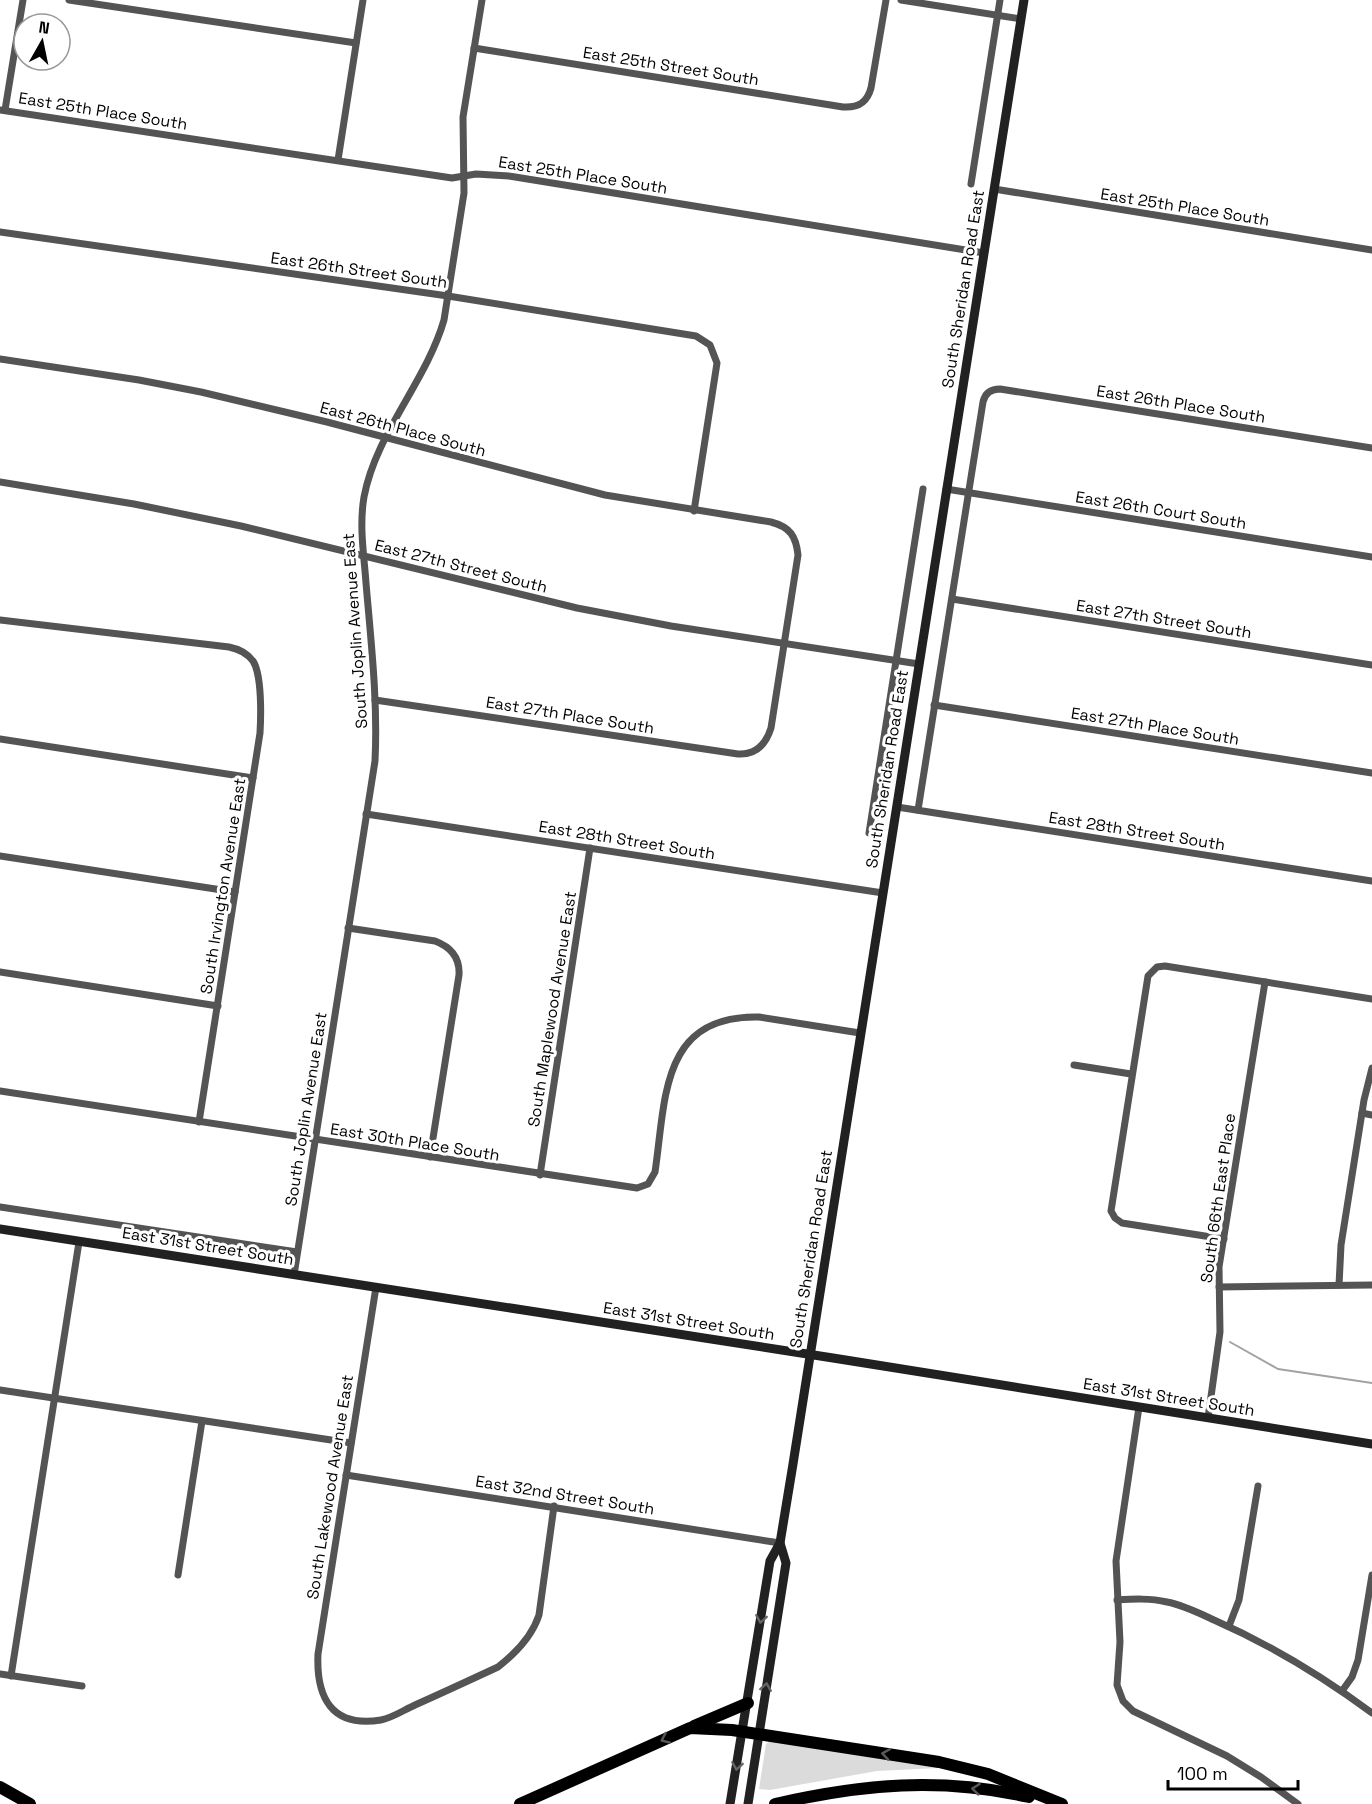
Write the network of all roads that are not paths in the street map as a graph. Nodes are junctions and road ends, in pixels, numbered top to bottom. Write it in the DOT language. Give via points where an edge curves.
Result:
graph roads {
  1 [pos="23,0"];
  2 [pos="69,0"];
  3 [pos="363,0"];
  4 [pos="482,0"];
  5 [pos="886,0"];
  6 [pos="901,0"];
  7 [pos="1000,0"];
  8 [pos="1024,0"];
  9 [pos="998,15"];
  10 [pos="1021,19"];
  11 [pos="356,43"];
  12 [pos="474,48"];
  13 [pos="3,110"];
  14 [pos="338,160"];
  15 [pos="465,176"];
  16 [pos="971,184"];
  17 [pos="994,189"];
  18 [pos="0,232"];
  19 [pos="1372,250"];
  20 [pos="984,253"];
  21 [pos="448,296"];
  22 [pos="0,359"];
  23 [pos="386,439"];
  24 [pos="1372,448"];
  25 [pos="0,482"];
  26 [pos="923,489"];
  27 [pos="946,489"];
  28 [pos="969,493"];
  29 [pos="694,511"];
  30 [pos="364,556"];
  31 [pos="1372,557"];
  32 [pos="952,599"];
  33 [pos="0,620"];
  34 [pos="785,643"];
  35 [pos="896,661"];
  36 [pos="918,664"];
  37 [pos="1372,665"];
  38 [pos="375,700"];
  39 [pos="934,705"];
  40 [pos="0,739"];
  41 [pos="1372,773"];
  42 [pos="253,778"];
  43 [pos="897,807"];
  44 [pos="918,810"];
  45 [pos="366,814"];
  46 [pos="868,833"];
  47 [pos="590,848"];
  48 [pos="0,856"];
  49 [pos="1372,881"];
  50 [pos="235,892"];
  51 [pos="883,893"];
  52 [pos="348,928"];
  53 [pos="0,972"];
  54 [pos="1264,982"];
  55 [pos="1372,999"];
  56 [pos="218,1006"];
  57 [pos="860,1033"];
  58 [pos="1074,1065"];
  59 [pos="1372,1068"];
  60 [pos="1131,1074"];
  61 [pos="0,1091"];
  62 [pos="1362,1113"];
  63 [pos="1372,1115"];
  64 [pos="199,1122"];
  65 [pos="315,1140"];
  66 [pos="430,1157"];
  67 [pos="540,1175"];
  68 [pos="0,1207"];
  69 [pos="0,1229"];
  70 [pos="1224,1239"];
  71 [pos="79,1242"];
  72 [pos="297,1252"];
  73 [pos="294,1275"];
  74 [pos="1372,1285"];
  75 [pos="1339,1286"];
  76 [pos="376,1287"];
  77 [pos="1219,1287"];
  78 [pos="810,1355"];
  79 [pos="0,1390"];
  80 [pos="53,1398"];
  81 [pos="1139,1407"];
  82 [pos="1208,1418"];
  83 [pos="202,1420"];
  84 [pos="351,1443"];
  85 [pos="1372,1444"];
  86 [pos="346,1475"];
  87 [pos="1258,1486"];
  88 [pos="554,1506"];
  89 [pos="780,1543"];
  90 [pos="178,1575"];
  91 [pos="1372,1575"];
  92 [pos="1117,1600"];
  93 [pos="1229,1626"];
  94 [pos="0,1674"];
  95 [pos="11,1676"];
  96 [pos="82,1686"];
  97 [pos="1342,1691"];
  98 [pos="748,1702"];
  99 [pos="1372,1713"];
  100 [pos="690,1728"];
  101 [pos="742,1731"];
  102 [pos="759,1734"];
  103 [pos="0,1787"];
  104 [pos="780,1803"];
  105 [pos="30,1804"];
  106 [pos="520,1804"];
  107 [pos="730,1804"];
  108 [pos="748,1804"];
  109 [pos="1054,1804"];
  110 [pos="1062,1804"];
  111 [pos="1298,1804"];
  1 -- 13 [label="street"];
  2 -- 11 [label="street"];
  3 -- 11 [label="street"];
  4 -- 12 [label="street, South Joplin Avenue East"];
  5 -- 12 [label="street, East 25th Street South" via="871,88 862,104 855,107"];
  6 -- 9 [label="street"];
  7 -- 9 [label="street, South Sheridan Road East"];
  8 -- 10 [label="main road, South Sheridan Road East"];
  9 -- 10 [label="street"];
  9 -- 16 [label="street, South Sheridan Road East"];
  10 -- 17 [label="main road, South Sheridan Road East"];
  11 -- 14 [label="street"];
  12 -- 15 [label="street, South Joplin Avenue East" via="463,117"];
  13 -- 14 [label="street, East 25th Place South"];
  14 -- 15 [label="street, East 25th Place South" via="452,178"];
  15 -- 20 [label="street, East 25th Place South" via="509,176"];
  15 -- 21 [label="street, South Joplin Avenue East"];
  17 -- 19 [label="street, East 25th Place South"];
  17 -- 20 [label="main road, South Sheridan Road East"];
  18 -- 21 [label="street, East 26th Street South"];
  20 -- 27 [label="main road, South Sheridan Road East"];
  21 -- 23 [label="street, South Joplin Avenue East" via="438,339"];
  21 -- 29 [label="street, East 26th Street South" via="704,339 715,354 716,372"];
  22 -- 23 [label="street, East 26th Place South" via="139,380"];
  23 -- 29 [label="street, East 26th Place South" via="605,495"];
  23 -- 30 [label="street, South Joplin Avenue East" via="375,458 364,498"];
  24 -- 28 [label="street, East 26th Place South" via="994,389 983,402"];
  25 -- 30 [label="street, East 27th Street South" via="186,514"];
  26 -- 35 [label="street, South Sheridan Road East"];
  27 -- 28 [label="street, East 26th Court South"];
  27 -- 36 [label="main road, South Sheridan Road East"];
  28 -- 31 [label="street, East 26th Court South"];
  28 -- 32 [label="street"];
  29 -- 34 [label="street, East 26th Place South" via="781,524 794,535 798,555"];
  30 -- 34 [label="street, East 27th Street South" via="577,608"];
  30 -- 38 [label="street, South Joplin Avenue East"];
  32 -- 37 [label="street, East 27th Street South"];
  32 -- 39 [label="street"];
  33 -- 42 [label="street, South Irvington Avenue East" via="229,647 248,656 257,671 261,708"];
  34 -- 35 [label="street, East 27th Street South"];
  34 -- 38 [label="street, East 27th Place South" via="768,738 750,753"];
  35 -- 36 [label="street, East 27th Street South"];
  35 -- 46 [label="street, South Sheridan Road East"];
  36 -- 43 [label="main road, South Sheridan Road East"];
  38 -- 45 [label="street, South Joplin Avenue East" via="375,761"];
  39 -- 41 [label="street, East 27th Place South"];
  39 -- 44 [label="street"];
  40 -- 42 [label="street"];
  42 -- 50 [label="street, South Irvington Avenue East"];
  43 -- 44 [label="street, East 28th Street South"];
  43 -- 51 [label="main road, South Sheridan Road East"];
  44 -- 49 [label="street, East 28th Street South"];
  45 -- 47 [label="street, East 28th Street South"];
  45 -- 52 [label="street, South Joplin Avenue East"];
  47 -- 51 [label="street, East 28th Street South"];
  47 -- 67 [label="street, South Maplewood Avenue East"];
  48 -- 50 [label="street"];
  50 -- 56 [label="street, South Irvington Avenue East"];
  51 -- 57 [label="main road, South Sheridan Road East"];
  52 -- 65 [label="street, South Joplin Avenue East"];
  52 -- 66 [label="street" via="435,941 448,947 459,966"];
  53 -- 56 [label="street"];
  54 -- 55 [label="street"];
  54 -- 60 [label="street" via="1165,966 1154,969 1146,981"];
  54 -- 70 [label="street, South 66th East Place"];
  56 -- 64 [label="street, South Irvington Avenue East"];
  57 -- 67 [label="street, East 30th Place South" via="759,1017 738,1017 710,1026 685,1045 675,1063 655,1172 648,1184 628,1188"];
  57 -- 78 [label="main road, South Sheridan Road East"];
  58 -- 60 [label="street"];
  59 -- 62 [label="street"];
  60 -- 70 [label="street" via="1111,1203 1113,1215 1122,1223"];
  61 -- 64 [label="street, East 30th Place South"];
  62 -- 63 [label="street"];
  62 -- 75 [label="street" via="1340,1254"];
  64 -- 65 [label="street, East 30th Place South"];
  65 -- 66 [label="street, East 30th Place South"];
  65 -- 72 [label="street, South Joplin Avenue East"];
  66 -- 67 [label="street, East 30th Place South"];
  68 -- 72 [label="street, East 31st Street South"];
  69 -- 71 [label="main road, East 31st Street South"];
  70 -- 77 [label="street, South 66th East Place"];
  71 -- 73 [label="main road, East 31st Street South"];
  71 -- 80 [label="street"];
  72 -- 73 [label="street, South Joplin Avenue East"];
  73 -- 76 [label="main road, East 31st Street South"];
  74 -- 75 [label="street"];
  75 -- 77 [label="street"];
  76 -- 78 [label="main road, East 31st Street South"];
  76 -- 84 [label="street, South Lakewood Avenue East"];
  77 -- 82 [label="street, South 66th East Place" via="1220,1332"];
  78 -- 81 [label="main road, East 31st Street South"];
  78 -- 89 [label="main road, South Sheridan Road East"];
  79 -- 80 [label="street"];
  80 -- 83 [label="street"];
  80 -- 95 [label="street"];
  81 -- 82 [label="main road, East 31st Street South"];
  81 -- 92 [label="street" via="1117,1555"];
  82 -- 85 [label="main road, East 31st Street South"];
  83 -- 84 [label="street"];
  83 -- 90 [label="street"];
  84 -- 86 [label="street, South Lakewood Avenue East"];
  86 -- 88 [label="street, East 32nd Street South"];
  86 -- 88 [label="street, South Lakewood Avenue East" via="317,1676 329,1704 351,1720 383,1720 498,1667 514,1655 535,1628 539,1615"];
  87 -- 93 [label="street" via="1239,1600"];
  88 -- 89 [label="street, East 32nd Street South"];
  89 -- 98 [label="main road, South Sheridan Road East, one-way" via="770,1561"];
  102 -- 89 [label="main road, South Sheridan Road East, one-way" via="786,1563"];
  91 -- 97 [label="street" via="1357,1666"];
  92 -- 93 [label="street" via="1165,1601"];
  92 -- 111 [label="street" via="1117,1676 1123,1701 1133,1711 1227,1756"];
  93 -- 97 [label="street" via="1295,1660"];
  94 -- 95 [label="street"];
  95 -- 96 [label="street"];
  97 -- 99 [label="street"];
  98 -- 100 [label="highway"];
  98 -- 101 [label="main road, South Sheridan Road East"];
  100 -- 101 [label="highway"];
  100 -- 106 [label="highway, one-way"];
  101 -- 102 [label="highway"];
  101 -- 107 [label="main road, South Sheridan Road East, one-way"];
  102 -- 108 [label="main road, South Sheridan Road East"];
  110 -- 102 [label="highway, one-way" via="988,1774 939,1762"];
  103 -- 105 [label="highway"];
  109 -- 104 [label="highway, one-way" via="996,1791 921,1785 870,1787"];
}
